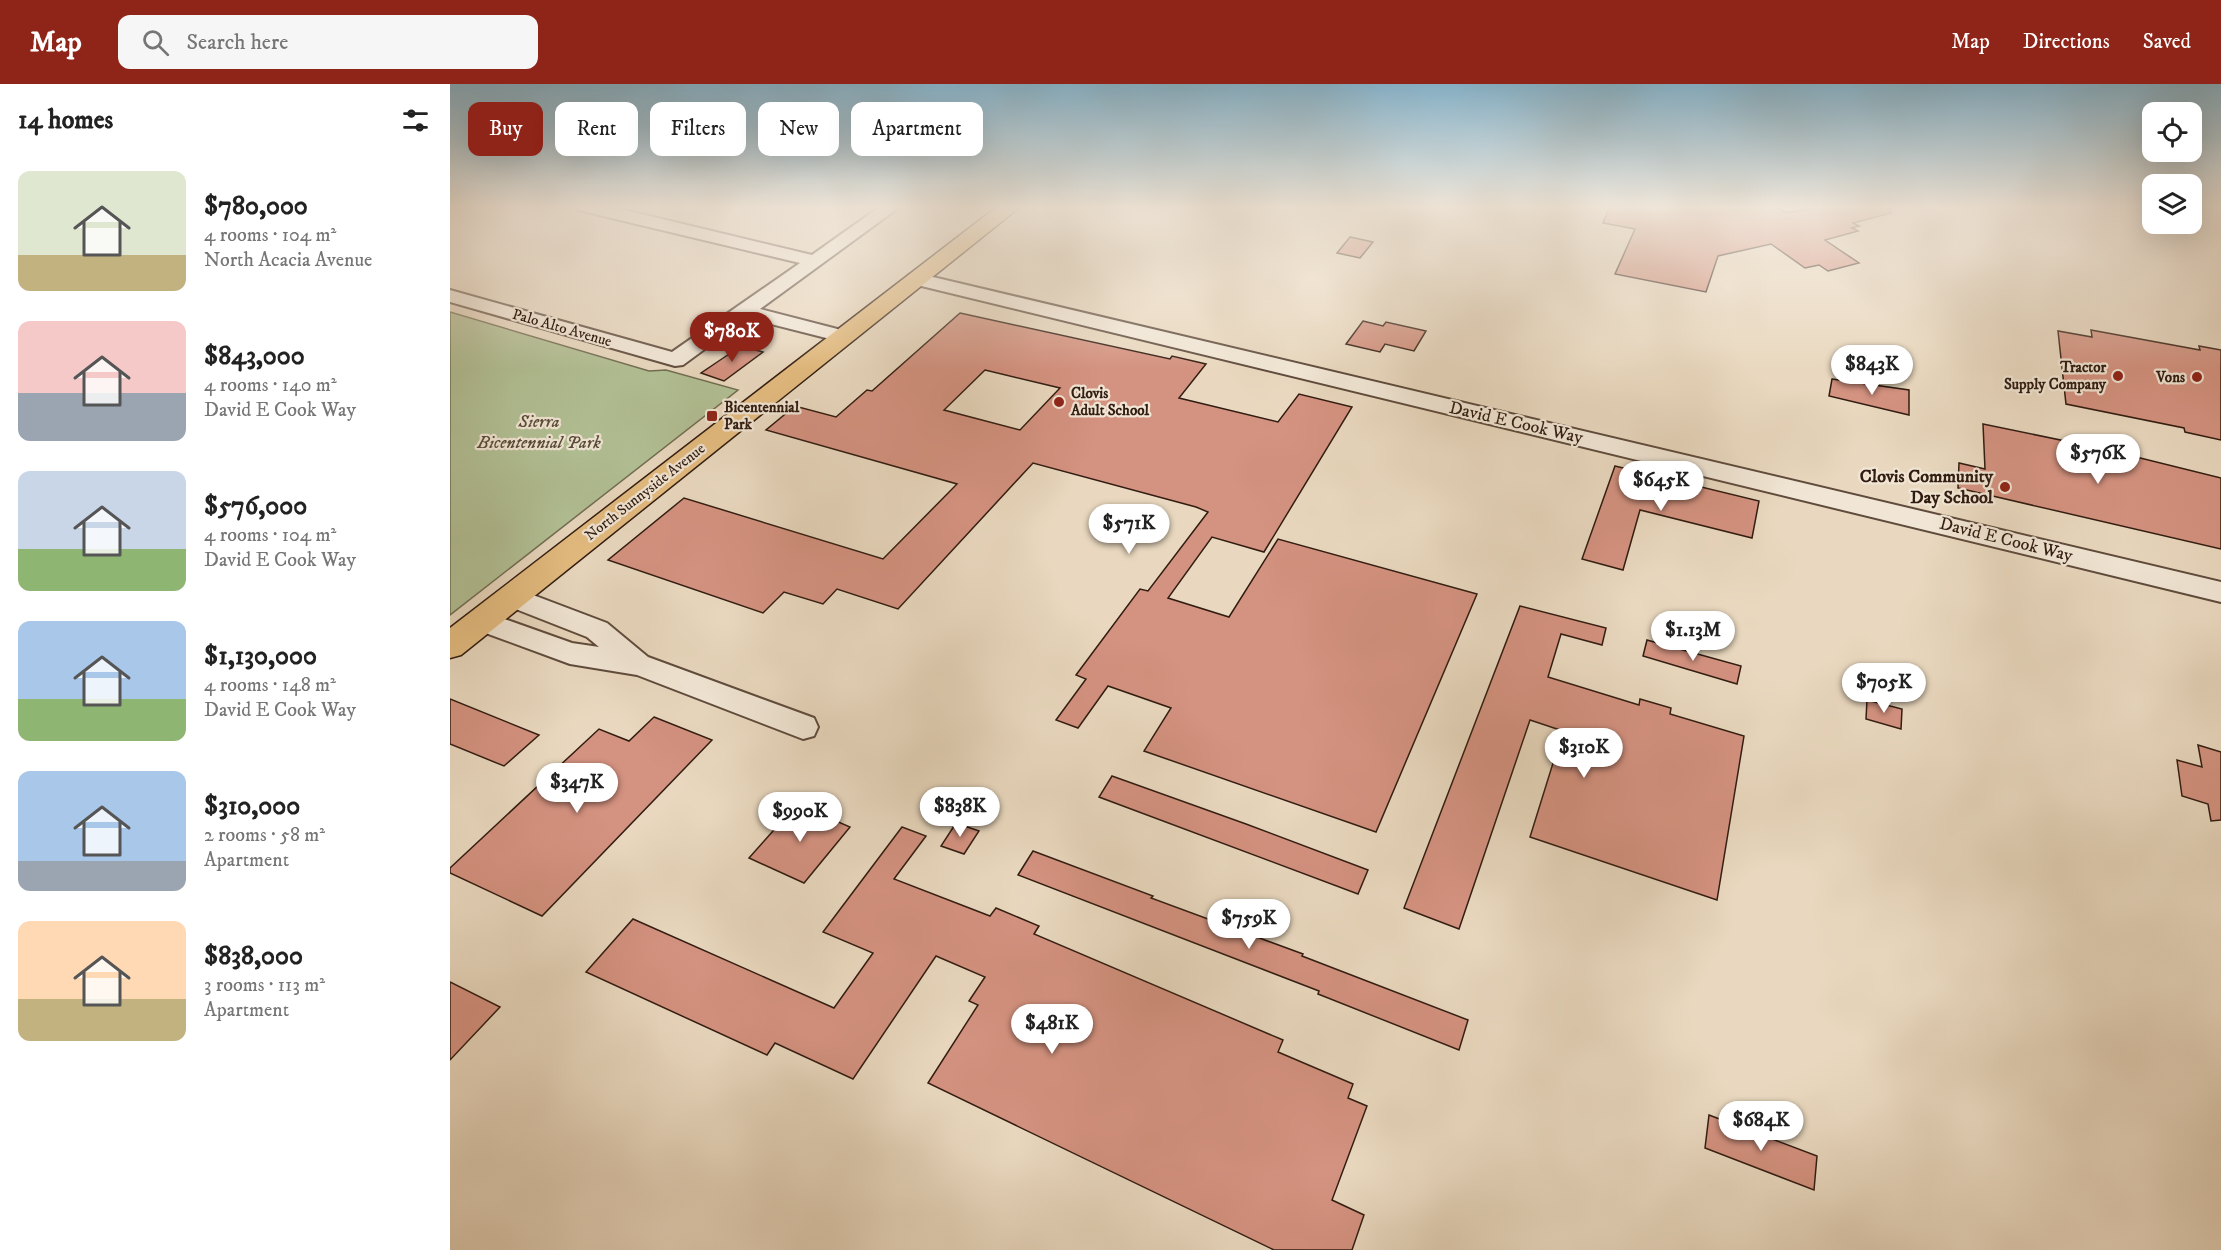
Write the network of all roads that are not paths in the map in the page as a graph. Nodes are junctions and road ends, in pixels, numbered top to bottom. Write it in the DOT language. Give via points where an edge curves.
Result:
graph roads {
  1 [pos="940,260"];
  2 [pos="814,261"];
  3 [pos="916,279"];
  4 [pos="450,296"];
  5 [pos="743,311"];
  6 [pos="842,336"];
  7 [pos="2221,592"];
  8 [pos="512,597"];
  9 [pos="482,621"];
  10 [pos="450,646"];
  11 [pos="640,665"];
  12 [pos="803,727"];
  1 -- 3 [label="main road, North Sunnyside Avenue"];
  2 -- 5 [label="street"];
  3 -- 6 [label="main road, North Sunnyside Avenue"];
  3 -- 7 [label="street, David E Cook Way"];
  4 -- 5 [label="street, Palo Alto Avenue" via="675,360"];
  5 -- 6 [label="street"];
  6 -- 8 [label="main road, North Sunnyside Avenue"];
  8 -- 9 [label="main road, North Sunnyside Avenue"];
  8 -- 11 [label="street" via="597,630"];
  9 -- 10 [label="main road, North Sunnyside Avenue"];
  9 -- 11 [label="street" via="570,653"];
  11 -- 12 [label="street"];
}
